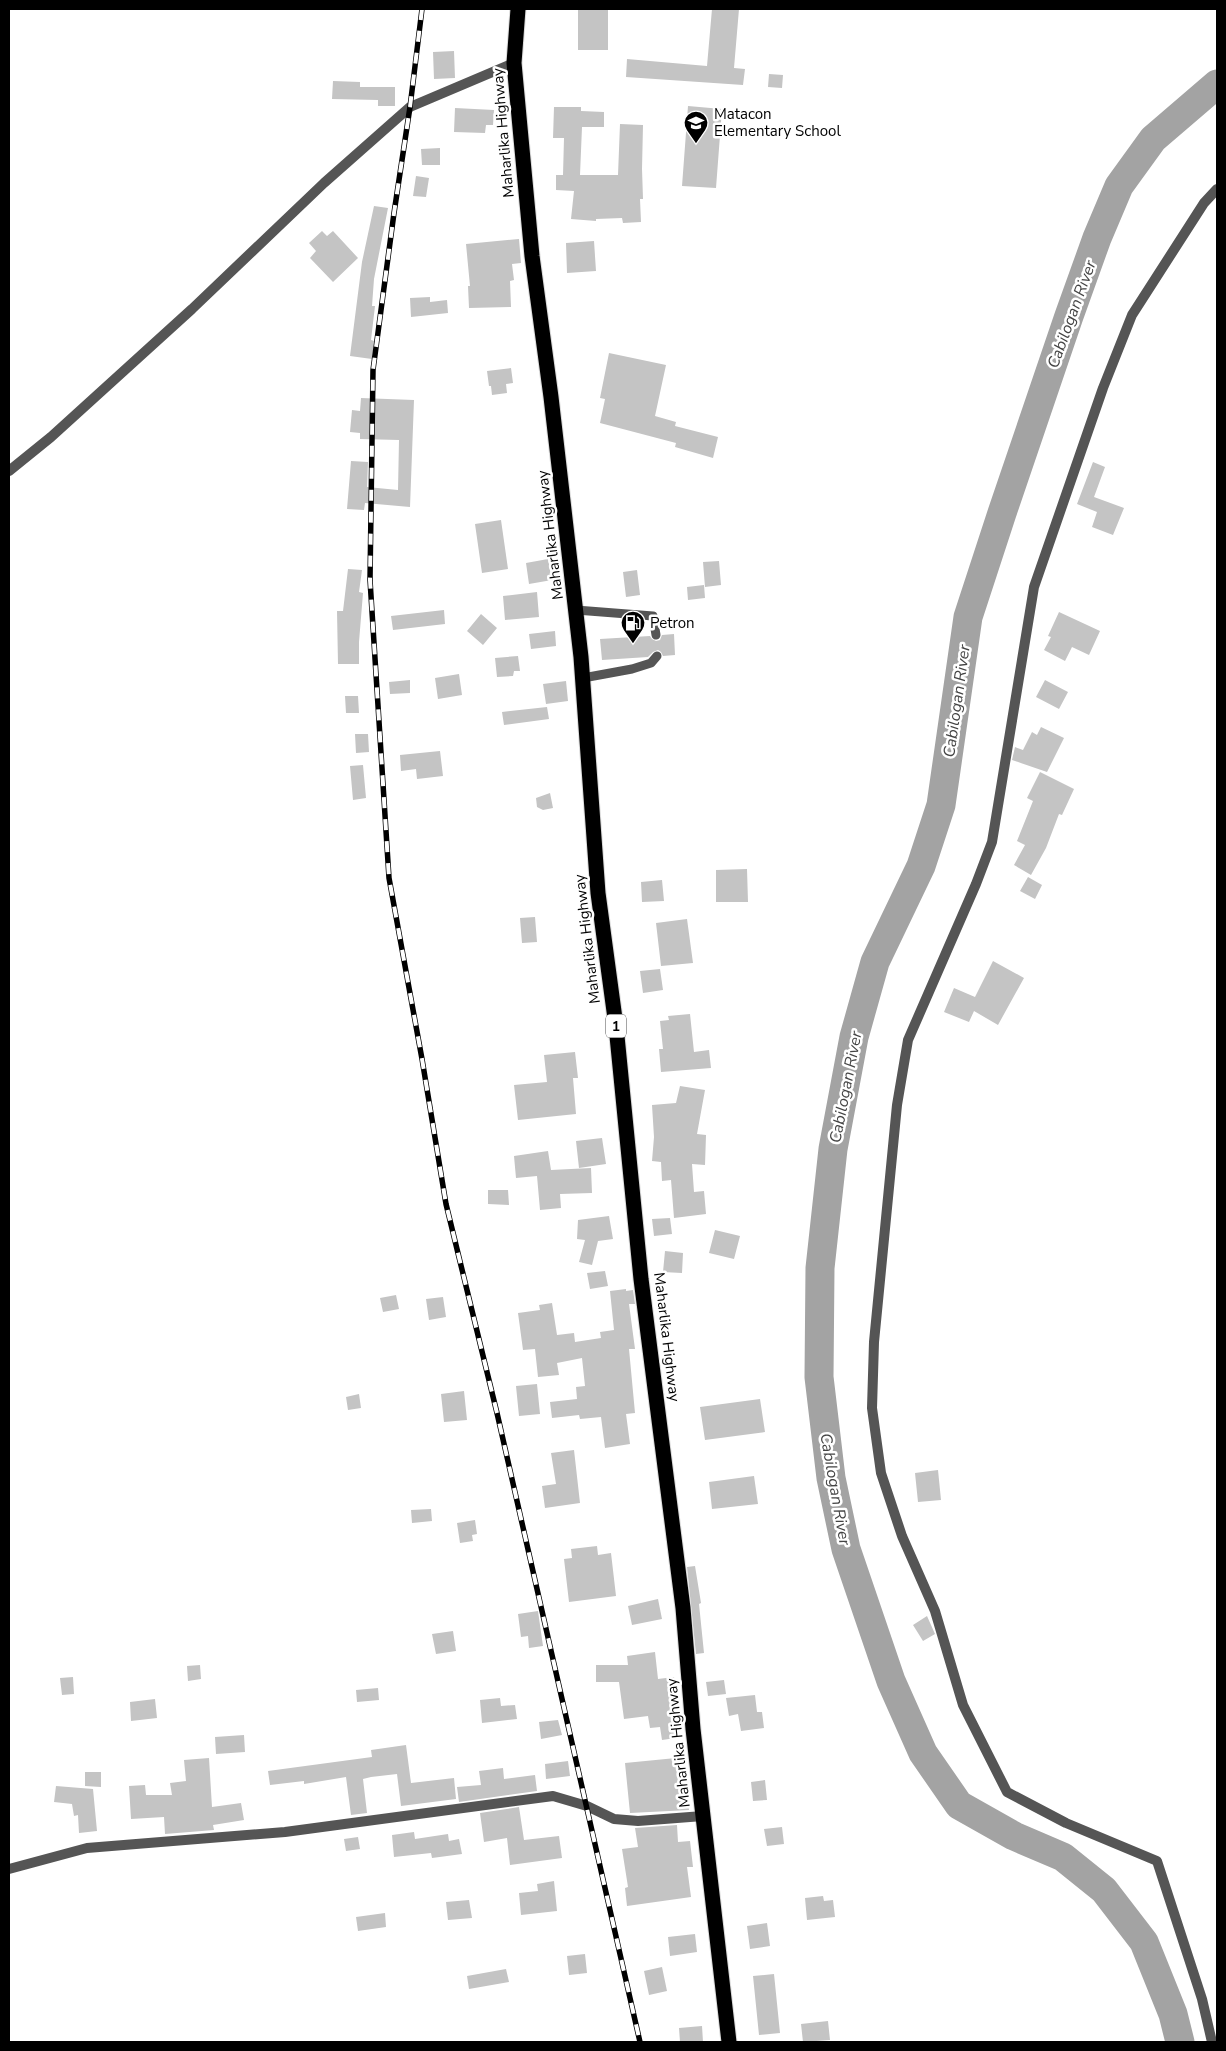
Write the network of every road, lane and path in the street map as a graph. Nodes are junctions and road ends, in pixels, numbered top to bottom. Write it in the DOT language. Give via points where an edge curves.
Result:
graph roads {
  1 [pos="518,9"];
  2 [pos="514,63"];
  3 [pos="1217,189"];
  4 [pos="9,471"];
  5 [pos="576,610"];
  6 [pos="656,635"];
  7 [pos="656,656"];
  8 [pos="583,678"];
  9 [pos="703,1816"];
  10 [pos="9,1869"];
  11 [pos="729,2042"];
  12 [pos="1212,2042"];
  1 -- 2 [label="highway, Maharlika Highway / 1"];
  2 -- 4 [label="street" via="410,107 72,418"];
  2 -- 5 [label="highway, Maharlika Highway / 1" via="532,256"];
  3 -- 12 [label="street" via="1204,203 1132,315 1034,586 992,842 908,1040 886,1202 872,1408 881,1474 902,1536 935,1611 963,1705 1007,1792 1066,1823 1157,1862 1202,1999"];
  5 -- 6 [label="lane" via="653,616"];
  5 -- 8 [label="highway, Maharlika Highway / 1"];
  7 -- 8 [label="lane" via="651,663 632,669"];
  8 -- 9 [label="highway, Maharlika Highway / 1" via="598,894 616,1026 641,1279 683,1608"];
  9 -- 10 [label="street" via="638,1821 614,1819 553,1796 284,1832 87,1848"];
  9 -- 11 [label="highway, Maharlika Highway / 1"];
}
